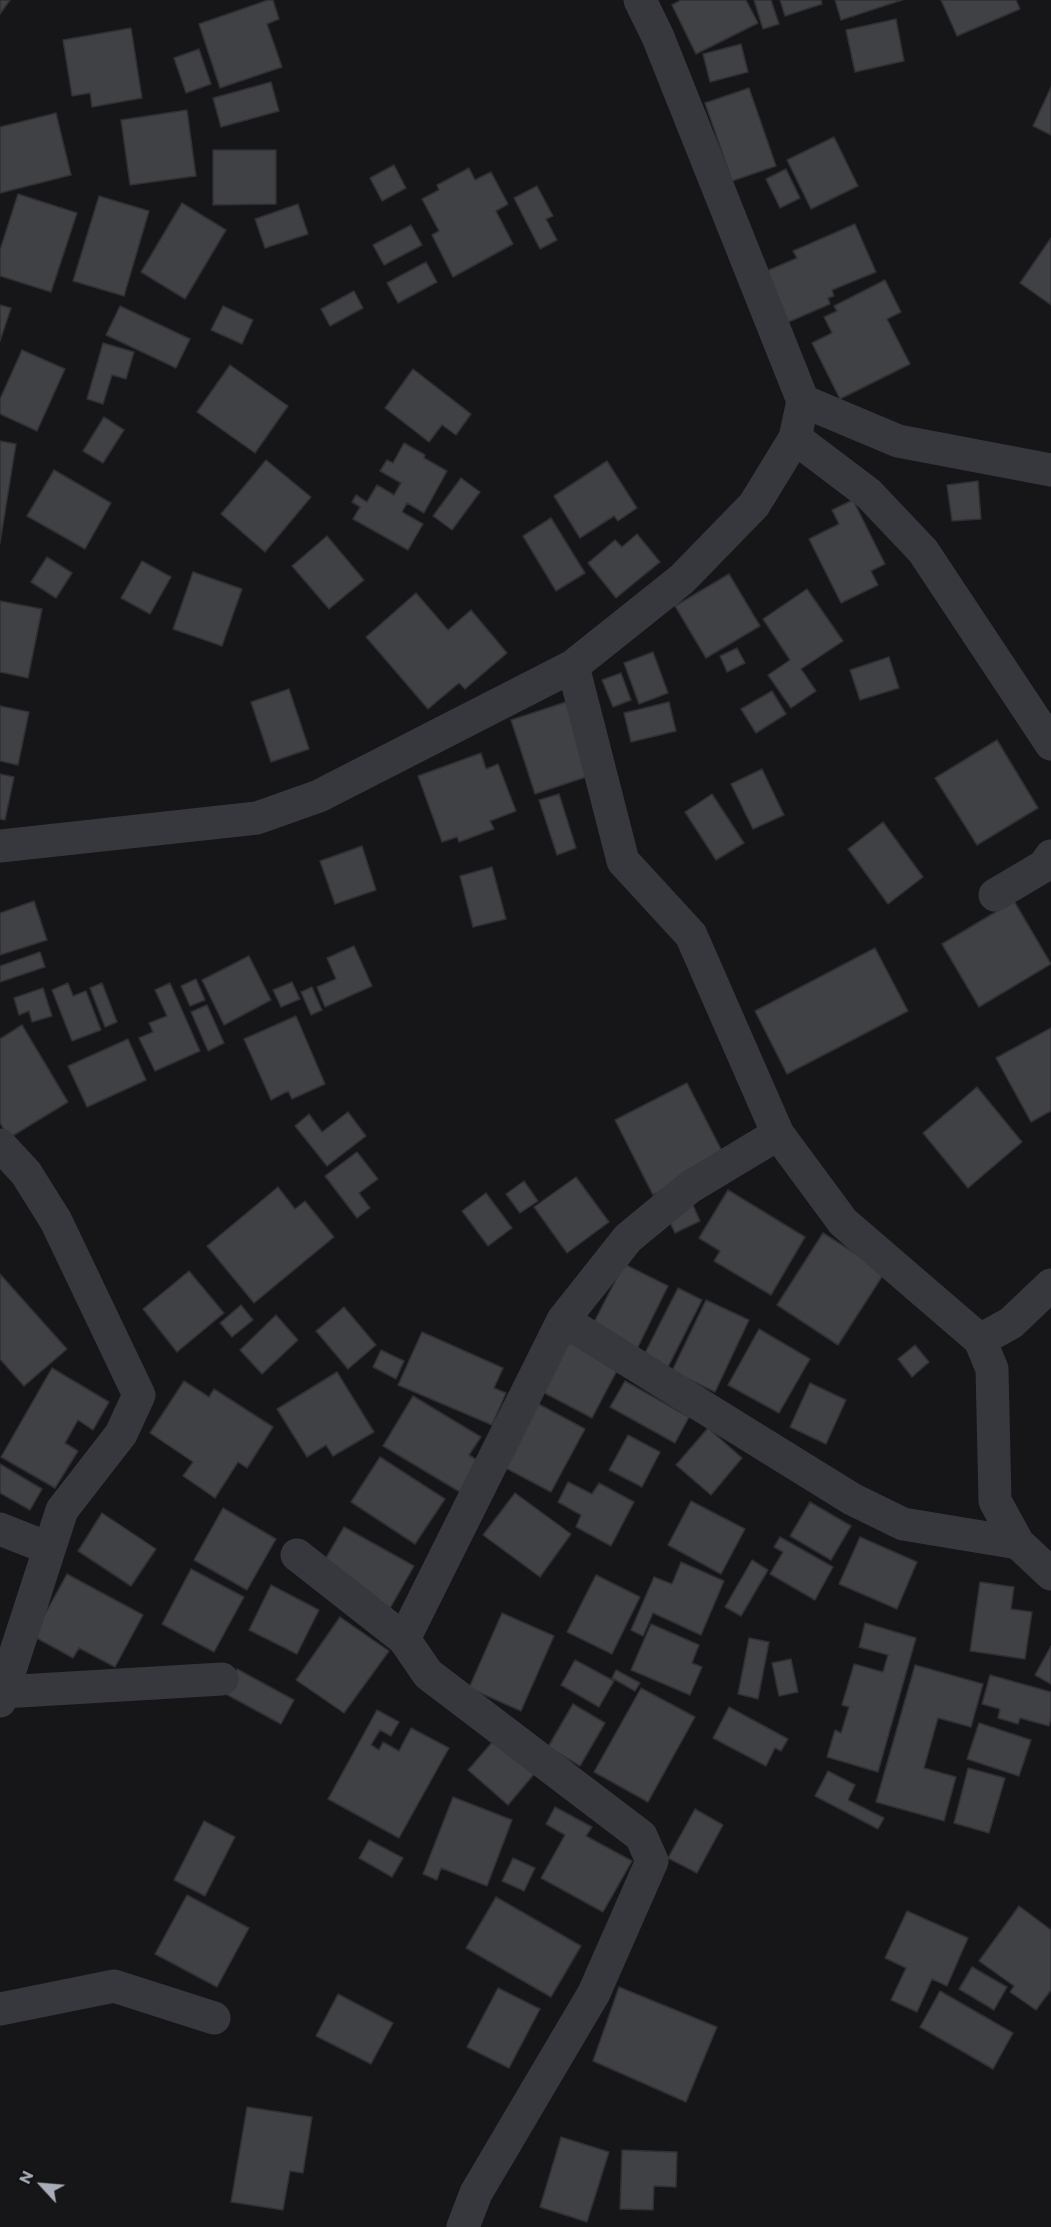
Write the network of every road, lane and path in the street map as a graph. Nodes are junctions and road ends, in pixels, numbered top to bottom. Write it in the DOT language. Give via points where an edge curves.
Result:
graph roads {
  1 [pos="640,0"];
  2 [pos="803,401"];
  3 [pos="795,438"];
  4 [pos="1051,470"];
  5 [pos="573,666"];
  6 [pos="1051,744"];
  7 [pos="0,846"];
  8 [pos="1049,864"];
  9 [pos="995,895"];
  10 [pos="778,1134"];
  11 [pos="0,1145"];
  12 [pos="1051,1286"];
  13 [pos="563,1320"];
  14 [pos="980,1340"];
  15 [pos="0,1529"];
  16 [pos="1017,1543"];
  17 [pos="48,1548"];
  18 [pos="297,1555"];
  19 [pos="1051,1574"];
  20 [pos="404,1639"];
  21 [pos="222,1679"];
  22 [pos="2,1697"];
  23 [pos="0,2009"];
  24 [pos="214,2018"];
  25 [pos="463,2227"];
  1 -- 2 [label="street"];
  2 -- 3 [label="street"];
  2 -- 4 [label="street" via="898,441"];
  3 -- 5 [label="street" via="754,505 682,579"];
  3 -- 6 [label="street" via="869,494 923,551"];
  5 -- 7 [label="street" via="320,796 257,818"];
  5 -- 10 [label="street" via="623,861 692,935"];
  8 -- 9 [label="street"];
  10 -- 13 [label="street" via="690,1187 628,1238"];
  10 -- 14 [label="street" via="843,1222"];
  11 -- 17 [label="street" via="26,1173 56,1221 139,1395 121,1434 62,1510"];
  12 -- 14 [label="street" via="1011,1323"];
  13 -- 16 [label="street" via="852,1499 903,1524"];
  13 -- 20 [label="street"];
  14 -- 16 [label="street" via="992,1369 995,1501"];
  15 -- 17 [label="street"];
  16 -- 19 [label="street"];
  17 -- 22 [label="street"];
  18 -- 20 [label="street"];
  20 -- 25 [label="street" via="428,1674 641,1836 652,1861 594,1993 476,2193"];
  21 -- 22 [label="street"];
  23 -- 24 [label="street" via="114,1986"];
}
